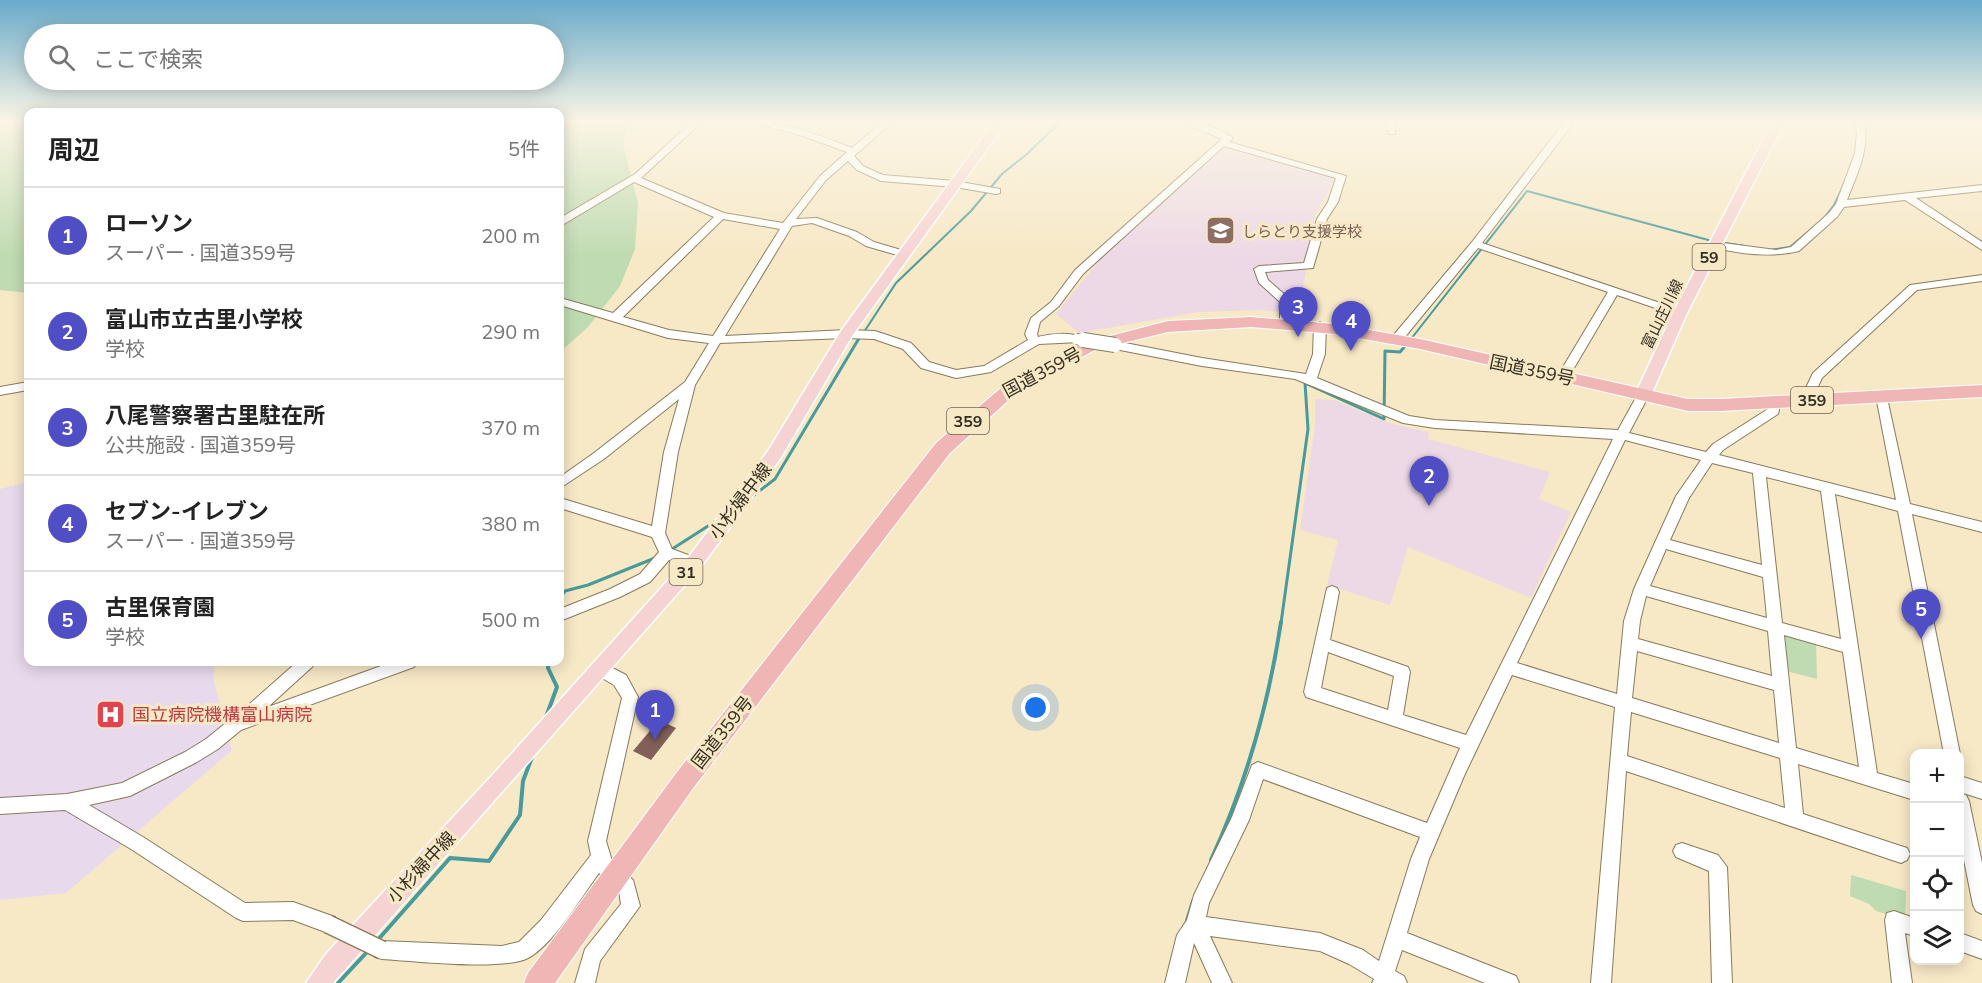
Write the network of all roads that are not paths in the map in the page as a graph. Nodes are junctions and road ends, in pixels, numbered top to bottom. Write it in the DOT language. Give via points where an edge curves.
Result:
graph roads {
  1 [pos="646,167"];
  2 [pos="834,167"];
  3 [pos="859,167"];
  4 [pos="968,167"];
  5 [pos="1196,167"];
  6 [pos="1308,167"];
  7 [pos="1535,167"];
  8 [pos="1755,167"];
  9 [pos="1855,167"];
  10 [pos="633,178"];
  11 [pos="955,184"];
  12 [pos="1982,188"];
  13 [pos="996,191"];
  14 [pos="1906,196"];
  15 [pos="1841,204"];
  16 [pos="721,216"];
  17 [pos="564,220"];
  18 [pos="788,225"];
  19 [pos="1476,244"];
  20 [pos="1714,245"];
  21 [pos="1982,248"];
  22 [pos="904,254"];
  23 [pos="1982,278"];
  24 [pos="1614,291"];
  25 [pos="564,302"];
  26 [pos="1680,314"];
  27 [pos="615,318"];
  28 [pos="1287,322"];
  29 [pos="1320,326"];
  30 [pos="846,334"];
  31 [pos="715,340"];
  32 [pos="1396,340"];
  33 [pos="1035,341"];
  34 [pos="1563,377"];
  35 [pos="1310,380"];
  36 [pos="1982,384"];
  37 [pos="689,385"];
  38 [pos="24,387"];
  39 [pos="0,391"];
  40 [pos="1810,392"];
  41 [pos="1982,392"];
  42 [pos="1643,395"];
  43 [pos="1882,396"];
  44 [pos="1774,401"];
  45 [pos="1621,435"];
  46 [pos="1709,458"];
  47 [pos="1759,471"];
  48 [pos="564,480"];
  49 [pos="1827,488"];
  50 [pos="564,504"];
  51 [pos="1903,508"];
  52 [pos="1982,527"];
  53 [pos="658,533"];
  54 [pos="1662,543"];
  55 [pos="666,553"];
  56 [pos="694,563"];
  57 [pos="1769,573"];
  58 [pos="1641,589"];
  59 [pos="1332,592"];
  60 [pos="564,613"];
  61 [pos="1774,627"];
  62 [pos="1322,643"];
  63 [pos="1630,643"];
  64 [pos="1850,648"];
  65 [pos="302,666"];
  66 [pos="398,666"];
  67 [pos="1508,667"];
  68 [pos="601,669"];
  69 [pos="1780,685"];
  70 [pos="1625,702"];
  71 [pos="1394,719"];
  72 [pos="230,730"];
  73 [pos="1470,744"];
  74 [pos="1951,749"];
  75 [pos="1787,751"];
  76 [pos="1618,761"];
  77 [pos="1869,778"];
  78 [pos="1964,786"];
  79 [pos="1910,791"];
  80 [pos="1982,791"];
  81 [pos="67,802"];
  82 [pos="0,806"];
  83 [pos="1795,819"];
  84 [pos="1964,823"];
  85 [pos="1431,833"];
  86 [pos="1682,851"];
  87 [pos="1901,854"];
  88 [pos="598,859"];
  89 [pos="612,875"];
  90 [pos="1982,905"];
  91 [pos="1195,925"];
  92 [pos="1910,926"];
  93 [pos="1397,939"];
  94 [pos="1964,944"];
  95 [pos="1982,950"];
  96 [pos="1388,981"];
  97 [pos="1726,982"];
  98 [pos="318,983"];
  99 [pos="538,983"];
  100 [pos="585,983"];
  101 [pos="1175,983"];
  102 [pos="1222,983"];
  103 [pos="1509,983"];
  104 [pos="1601,983"];
  105 [pos="1902,983"];
  1 -- 10 [label="street"];
  2 -- 18 [label="street"];
  3 -- 11 [label="street" via="881,178"];
  4 -- 11 [label="main road, 小杉婦中線 / 31"];
  5 -- 33 [label="street" via="1079,272 1055,304 1035,321 1031,334"];
  6 -- 28 [label="street" via="1341,176 1309,266 1259,269 1263,281 1286,301"];
  7 -- 19 [label="street"];
  8 -- 20 [label="main road, 富山庄川線 / 59"];
  9 -- 15 [label="street"];
  10 -- 16 [label="street"];
  10 -- 17 [label="street"];
  11 -- 13 [label="street"];
  11 -- 22 [label="main road, 小杉婦中線 / 31"];
  12 -- 14 [label="street"];
  14 -- 15 [label="street"];
  14 -- 21 [label="street"];
  15 -- 20 [label="street" via="1795,249 1776,253"];
  16 -- 18 [label="street"];
  16 -- 27 [label="street"];
  18 -- 22 [label="street" via="813,220"];
  18 -- 31 [label="street"];
  19 -- 24 [label="street"];
  19 -- 32 [label="street"];
  20 -- 26 [label="main road, 富山庄川線 / 59"];
  22 -- 30 [label="main road, 小杉婦中線 / 31"];
  23 -- 40 [label="street" via="1914,287 1817,376"];
  24 -- 26 [label="street"];
  24 -- 34 [label="street"];
  25 -- 27 [label="street"];
  26 -- 42 [label="main road, 富山庄川線 / 59"];
  27 -- 31 [label="street" via="668,334"];
  28 -- 29 [label="highway, 国道359号 / 359"];
  28 -- 89 [label="highway, 国道359号 / 359" via="1214,322 1112,338 1048,365 1000,394 943,448"];
  29 -- 32 [label="highway, 国道359号 / 359"];
  29 -- 35 [label="street" via="1319,354"];
  30 -- 31 [label="street"];
  30 -- 33 [label="street" via="893,340 907,346 926,365 956,374 987,369"];
  30 -- 56 [label="main road, 小杉婦中線 / 31" via="774,456"];
  31 -- 37 [label="street"];
  32 -- 34 [label="highway, 国道359号 / 359"];
  33 -- 35 [label="street, bridge" via="1076,339"];
  34 -- 42 [label="highway, 国道359号 / 359"];
  35 -- 45 [label="street" via="1407,420"];
  36 -- 40 [label="highway, 国道359号 / 359"];
  37 -- 48 [label="street"];
  37 -- 53 [label="street" via="671,452"];
  38 -- 39 [label="street"];
  40 -- 42 [label="highway, 国道359号 / 359"];
  41 -- 43 [label="highway, 国道359号 / 359"];
  42 -- 44 [label="highway, 国道359号 / 359" via="1690,405"];
  42 -- 45 [label="street"];
  43 -- 44 [label="highway, 国道359号 / 359"];
  43 -- 51 [label="street"];
  44 -- 46 [label="street" via="1774,411 1718,447"];
  45 -- 46 [label="street"];
  45 -- 67 [label="street"];
  46 -- 47 [label="street"];
  46 -- 54 [label="street" via="1683,496"];
  47 -- 49 [label="street"];
  47 -- 57 [label="street"];
  49 -- 51 [label="street"];
  49 -- 64 [label="street"];
  50 -- 53 [label="street"];
  51 -- 52 [label="street"];
  51 -- 74 [label="street"];
  53 -- 55 [label="street"];
  54 -- 57 [label="street"];
  54 -- 58 [label="street"];
  55 -- 56 [label="street"];
  55 -- 60 [label="street" via="645,578"];
  56 -- 68 [label="main road, 小杉婦中線 / 31"];
  57 -- 61 [label="street"];
  58 -- 61 [label="street"];
  58 -- 63 [label="street"];
  59 -- 62 [label="street"];
  61 -- 64 [label="street"];
  61 -- 69 [label="street"];
  62 -- 71 [label="street" via="1402,672"];
  62 -- 71 [label="street" via="1312,692"];
  63 -- 69 [label="street"];
  63 -- 70 [label="street"];
  64 -- 77 [label="street"];
  65 -- 72 [label="street"];
  66 -- 72 [label="street"];
  67 -- 70 [label="street"];
  67 -- 73 [label="street"];
  68 -- 88 [label="street" via="620,680 630,697 597,841"];
  68 -- 98 [label="main road, 小杉婦中線 / 31"];
  69 -- 75 [label="street"];
  70 -- 75 [label="street"];
  70 -- 76 [label="street"];
  71 -- 73 [label="street"];
  72 -- 81 [label="street" via="191,757 124,790"];
  73 -- 85 [label="street"];
  75 -- 77 [label="street"];
  75 -- 83 [label="street"];
  76 -- 83 [label="street"];
  76 -- 104 [label="street"];
  77 -- 79 [label="street"];
  78 -- 80 [label="street"];
  81 -- 82 [label="street"];
  81 -- 88 [label="street, bridge" via="243,912 293,911 382,951 502,955 524,951 548,927"];
  83 -- 87 [label="street"];
  84 -- 90 [label="street"];
  85 -- 91 [label="street" via="1258,770 1240,820 1200,901"];
  85 -- 93 [label="street"];
  86 -- 97 [label="street" via="1712,861 1718,867"];
  88 -- 89 [label="street"];
  89 -- 99 [label="highway, 国道359号 / 359"];
  89 -- 100 [label="street" via="627,886 631,906 592,956"];
  91 -- 96 [label="street" via="1320,942 1356,957"];
  91 -- 101 [label="street" via="1186,935"];
  91 -- 102 [label="street"];
  92 -- 105 [label="street" via="1894,920"];
  93 -- 96 [label="street"];
  93 -- 103 [label="street"];
  94 -- 95 [label="street"];
}
